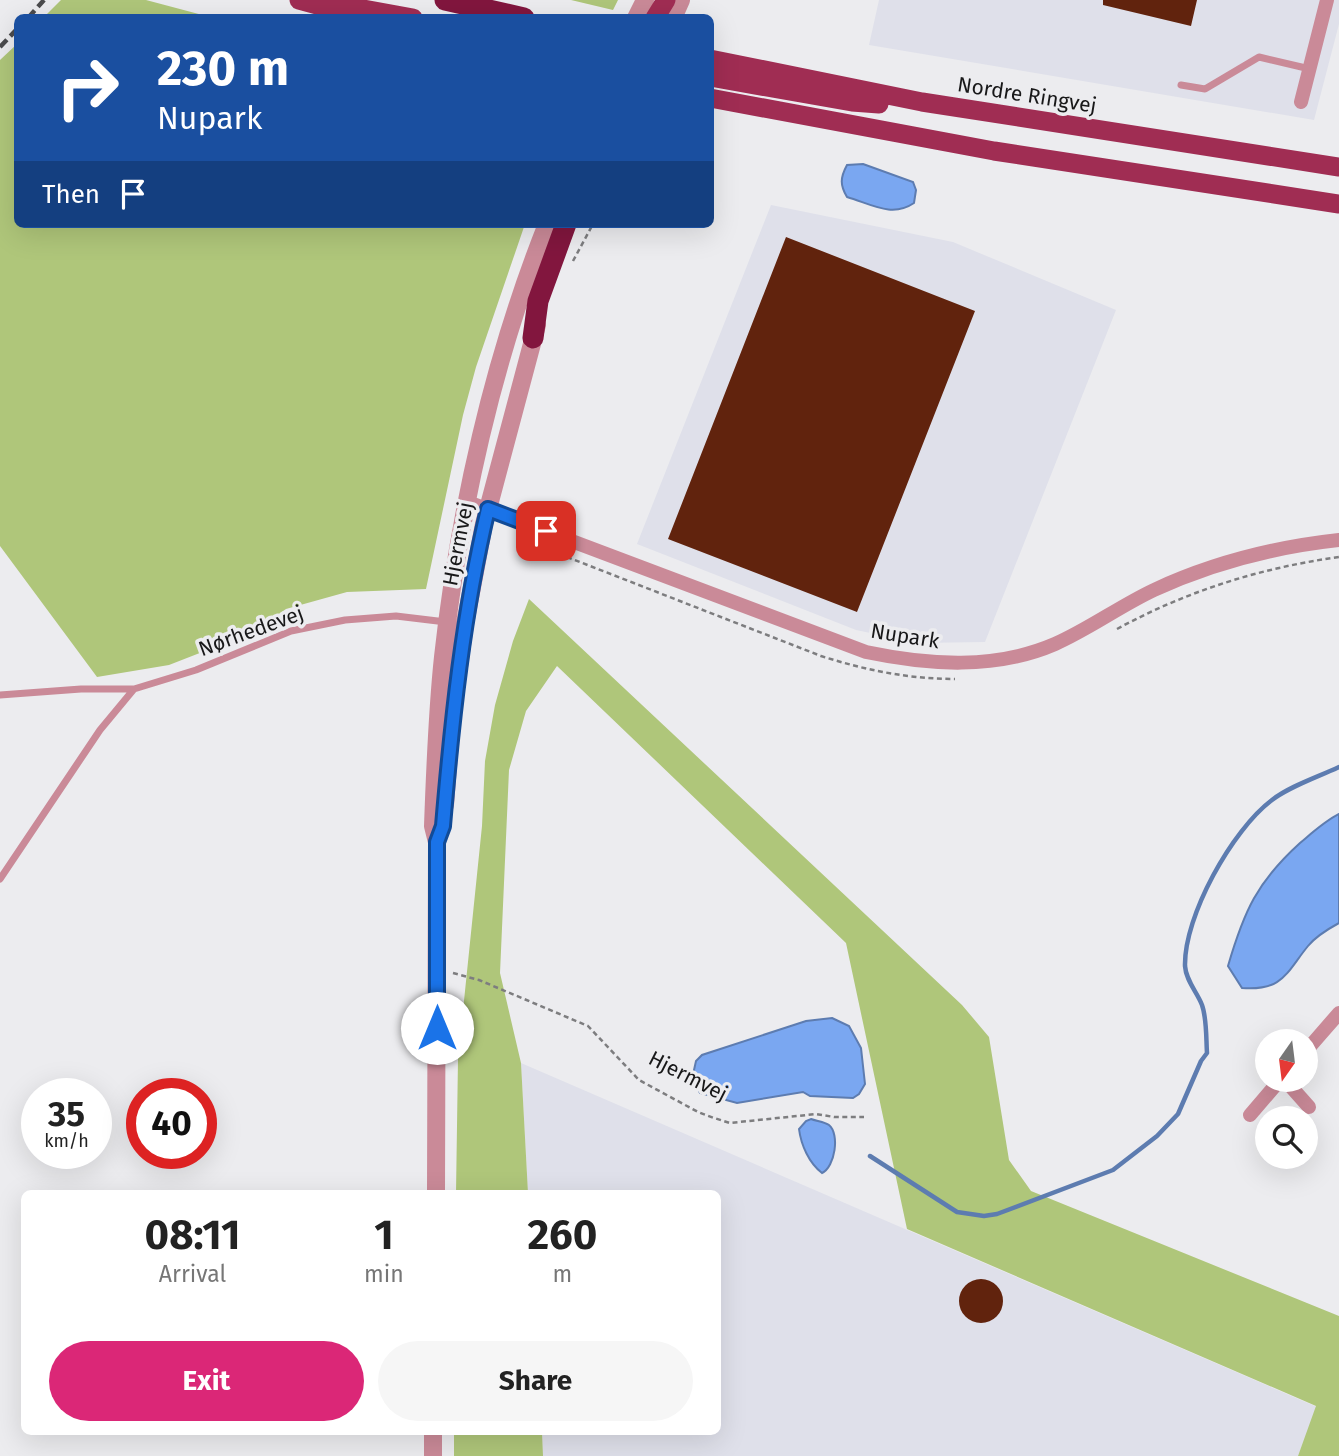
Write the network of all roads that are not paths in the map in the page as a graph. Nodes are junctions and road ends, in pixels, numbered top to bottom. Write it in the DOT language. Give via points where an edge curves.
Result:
graph roads {
  1 [pos="299,0"];
  2 [pos="445,0"];
  3 [pos="1327,0"];
  4 [pos="321,6"];
  5 [pos="351,14"];
  6 [pos="391,14"];
  7 [pos="506,14"];
  8 [pos="714,60"];
  9 [pos="1310,69"];
  10 [pos="714,78"];
  11 [pos="1181,85"];
  12 [pos="714,100"];
  13 [pos="922,102"];
  14 [pos="1301,102"];
  15 [pos="1339,167"];
  16 [pos="1339,204"];
  17 [pos="546,228"];
  18 [pos="565,228"];
  19 [pos="575,228"];
  20 [pos="533,338"];
  21 [pos="468,502"];
  22 [pos="488,509"];
  23 [pos="1339,540"];
  24 [pos="456,623"];
  25 [pos="134,688"];
  26 [pos="0,695"];
  27 [pos="0,879"];
  28 [pos="1339,1013"];
  29 [pos="1318,1037"];
  30 [pos="1271,1092"];
  31 [pos="1294,1092"];
  32 [pos="1308,1106"];
  33 [pos="1250,1115"];
  34 [pos="436,1190"];
  35 [pos="433,1435"];
  36 [pos="433,1456"];
  1 -- 4 [label="main road"];
  2 -- 7 [label="highway"];
  3 -- 9 [label="street"];
  4 -- 5 [label="main road"];
  4 -- 6 [label="main road"];
  8 -- 13 [label="main road, Nordre Ringvej"];
  9 -- 11 [label="lane" via="1259,57 1205,89"];
  9 -- 14 [label="street"];
  10 -- 13 [label="main road" via="852,102"];
  12 -- 16 [label="main road" via="993,151"];
  13 -- 15 [label="main road, Nordre Ringvej"];
  17 -- 21 [label="street, Hjermvej" via="499,368"];
  18 -- 20 [label="highway" via="538,301"];
  19 -- 20 [label="street, Hjermvej"];
  20 -- 22 [label="street, Hjermvej"];
  21 -- 22 [label="street, Nupark"];
  21 -- 24 [label="street, Hjermvej"];
  22 -- 23 [label="street, Nupark" via="866,652 911,662 955,664 993,661 1055,644 1155,590 1220,564 1291,545"];
  22 -- 24 [label="street, Hjermvej"];
  24 -- 25 [label="lane, Nørhedevej" via="396,616 345,620 291,631 196,670"];
  24 -- 34 [label="street, Hjermvej" via="436,763 433,826 437,842"];
  25 -- 26 [label="lane, Nørhedevej"];
  25 -- 27 [label="lane" via="100,730"];
  28 -- 29 [label="street"];
  30 -- 33 [label="street"];
  31 -- 32 [label="street"];
  35 -- 36 [label="street"];
}
